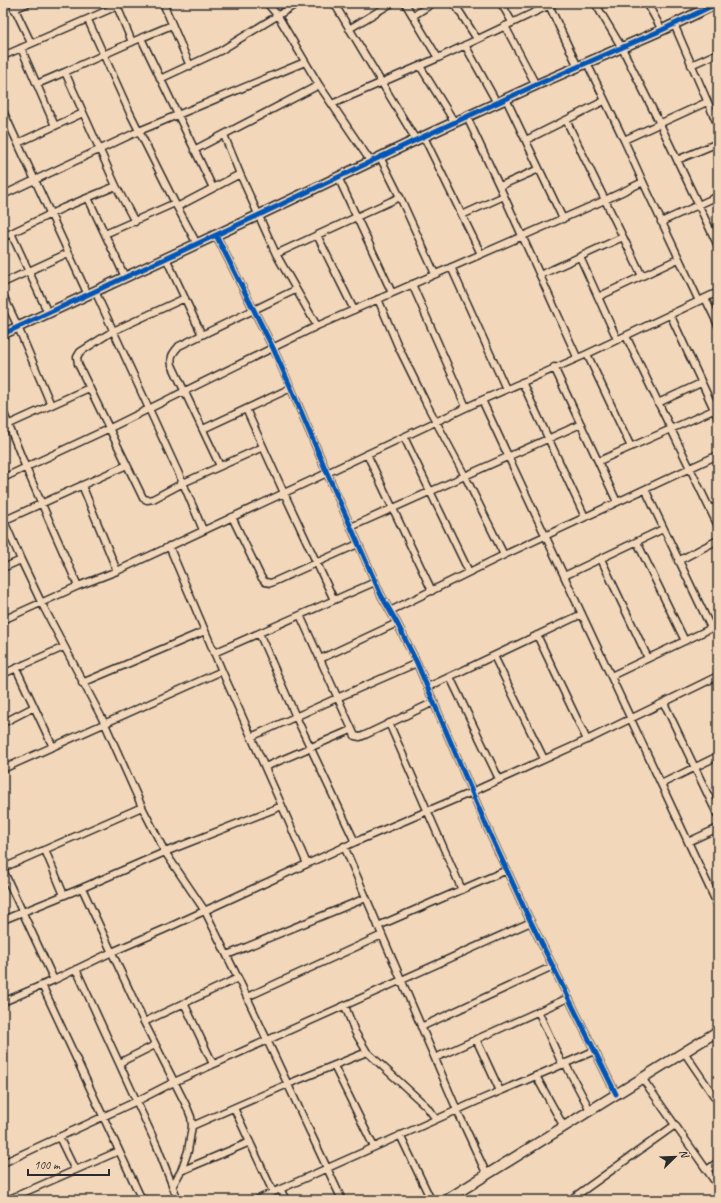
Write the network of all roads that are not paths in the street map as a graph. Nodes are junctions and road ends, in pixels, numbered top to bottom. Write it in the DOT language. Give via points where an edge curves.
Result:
graph roads {
  1 [pos="28,3"];
  2 [pos="124,3"];
  3 [pos="163,3"];
  4 [pos="267,3"];
  5 [pos="298,3"];
  6 [pos="334,3"];
  7 [pos="392,3"];
  8 [pos="405,3"];
  9 [pos="433,3"];
  10 [pos="454,3"];
  11 [pos="501,3"];
  12 [pos="595,3"];
  13 [pos="647,3"];
  14 [pos="718,3"];
  15 [pos="550,4"];
  16 [pos="13,6"];
  17 [pos="117,6"];
  18 [pos="278,16"];
  19 [pos="413,16"];
  20 [pos="88,20"];
  21 [pos="512,22"];
  22 [pos="674,24"];
  23 [pos="172,25"];
  24 [pos="505,26"];
  25 [pos="349,29"];
  26 [pos="662,30"];
  27 [pos="141,38"];
  28 [pos="477,39"];
  29 [pos="132,42"];
  30 [pos="31,43"];
  31 [pos="464,45"];
  32 [pos="21,48"];
  33 [pos="622,48"];
  34 [pos="718,53"];
  35 [pos="104,55"];
  36 [pos="3,56"];
  37 [pos="438,58"];
  38 [pos="305,62"];
  39 [pos="583,65"];
  40 [pos="691,65"];
  41 [pos="190,66"];
  42 [pos="420,66"];
  43 [pos="65,72"];
  44 [pos="160,79"];
  45 [pos="380,82"];
  46 [pos="37,84"];
  47 [pos="319,85"];
  48 [pos="536,85"];
  49 [pos="506,99"];
  50 [pos="604,101"];
  51 [pos="708,102"];
  52 [pos="332,104"];
  53 [pos="497,104"];
  54 [pos="3,111"];
  55 [pos="83,113"];
  56 [pos="178,114"];
  57 [pos="467,117"];
  58 [pos="566,120"];
  59 [pos="455,123"];
  60 [pos="660,124"];
  61 [pos="55,126"];
  62 [pos="718,126"];
  63 [pos="139,131"];
  64 [pos="224,135"];
  65 [pos="420,139"];
  66 [pos="526,140"];
  67 [pos="624,140"];
  68 [pos="718,142"];
  69 [pos="18,143"];
  70 [pos="100,149"];
  71 [pos="194,150"];
  72 [pos="380,157"];
  73 [pos="677,160"];
  74 [pos="371,162"];
  75 [pos="539,169"];
  76 [pos="240,174"];
  77 [pos="338,177"];
  78 [pos="35,179"];
  79 [pos="643,182"];
  80 [pos="116,186"];
  81 [pos="500,186"];
  82 [pos="213,188"];
  83 [pos="3,195"];
  84 [pos="400,196"];
  85 [pos="504,196"];
  86 [pos="718,196"];
  87 [pos="88,198"];
  88 [pos="605,200"];
  89 [pos="176,205"];
  90 [pos="698,205"];
  91 [pos="51,214"];
  92 [pos="259,215"];
  93 [pos="462,215"];
  94 [pos="356,216"];
  95 [pos="563,219"];
  96 [pos="135,222"];
  97 [pos="661,222"];
  98 [pos="11,233"];
  99 [pos="105,234"];
  100 [pos="216,235"];
  101 [pos="318,235"];
  102 [pos="523,236"];
  103 [pos="623,236"];
  104 [pos="3,237"];
  105 [pos="197,244"];
  106 [pos="718,246"];
  107 [pos="68,252"];
  108 [pos="276,254"];
  109 [pos="481,254"];
  110 [pos="580,257"];
  111 [pos="166,258"];
  112 [pos="678,258"];
  113 [pos="451,268"];
  114 [pos="28,271"];
  115 [pos="435,274"];
  116 [pos="540,275"];
  117 [pos="642,276"];
  118 [pos="126,277"];
  119 [pos="3,283"];
  120 [pos="412,284"];
  121 [pos="295,290"];
  122 [pos="718,292"];
  123 [pos="91,293"];
  124 [pos="392,293"];
  125 [pos="3,295"];
  126 [pos="598,297"];
  127 [pos="185,298"];
  128 [pos="705,298"];
  129 [pos="378,299"];
  130 [pos="699,300"];
  131 [pos="254,310"];
  132 [pos="354,310"];
  133 [pos="48,313"];
  134 [pos="670,314"];
  135 [pos="718,325"];
  136 [pos="317,326"];
  137 [pos="18,327"];
  138 [pos="113,331"];
  139 [pos="3,334"];
  140 [pos="202,335"];
  141 [pos="626,336"];
  142 [pos="616,339"];
  143 [pos="273,348"];
  144 [pos="586,354"];
  145 [pos="577,357"];
  146 [pos="554,367"];
  147 [pos="522,382"];
  148 [pos="701,383"];
  149 [pos="89,388"];
  150 [pos="292,388"];
  151 [pos="506,389"];
  152 [pos="185,391"];
  153 [pos="482,400"];
  154 [pos="658,403"];
  155 [pos="51,406"];
  156 [pos="466,408"];
  157 [pos="148,409"];
  158 [pos="246,409"];
  159 [pos="716,409"];
  160 [pos="3,411"];
  161 [pos="718,418"];
  162 [pos="436,422"];
  163 [pos="581,424"];
  164 [pos="6,426"];
  165 [pos="110,428"];
  166 [pos="671,429"];
  167 [pos="203,430"];
  168 [pos="404,437"];
  169 [pos="548,438"];
  170 [pos="263,447"];
  171 [pos="631,448"];
  172 [pos="367,454"];
  173 [pos="718,455"];
  174 [pos="508,456"];
  175 [pos="599,461"];
  176 [pos="127,465"];
  177 [pos="220,466"];
  178 [pos="26,468"];
  179 [pos="690,468"];
  180 [pos="327,473"];
  181 [pos="465,476"];
  182 [pos="3,478"];
  183 [pos="183,483"];
  184 [pos="82,485"];
  185 [pos="645,489"];
  186 [pos="431,491"];
  187 [pos="284,493"];
  188 [pos="617,502"];
  189 [pos="42,504"];
  190 [pos="718,506"];
  191 [pos="392,508"];
  192 [pos="710,509"];
  193 [pos="232,517"];
  194 [pos="585,517"];
  195 [pos="3,521"];
  196 [pos="718,526"];
  197 [pos="351,527"];
  198 [pos="663,529"];
  199 [pos="203,530"];
  200 [pos="546,535"];
  201 [pos="718,540"];
  202 [pos="637,542"];
  203 [pos="358,544"];
  204 [pos="169,546"];
  205 [pos="504,555"];
  206 [pos="601,559"];
  207 [pos="21,560"];
  208 [pos="678,561"];
  209 [pos="316,562"];
  210 [pos="3,568"];
  211 [pos="117,571"];
  212 [pos="469,572"];
  213 [pos="564,576"];
  214 [pos="375,582"];
  215 [pos="78,586"];
  216 [pos="432,591"];
  217 [pos="334,600"];
  218 [pos="41,602"];
  219 [pos="390,611"];
  220 [pos="582,614"];
  221 [pos="300,615"];
  222 [pos="3,620"];
  223 [pos="397,623"];
  224 [pos="718,625"];
  225 [pos="711,628"];
  226 [pos="205,631"];
  227 [pos="259,633"];
  228 [pos="537,635"];
  229 [pos="685,641"];
  230 [pos="64,647"];
  231 [pos="214,653"];
  232 [pos="494,656"];
  233 [pos="648,658"];
  234 [pos="320,659"];
  235 [pos="417,663"];
  236 [pos="16,668"];
  237 [pos="222,671"];
  238 [pos="3,674"];
  239 [pos="611,676"];
  240 [pos="718,676"];
  241 [pos="450,677"];
  242 [pos="82,683"];
  243 [pos="428,688"];
  244 [pos="337,698"];
  245 [pos="434,702"];
  246 [pos="664,703"];
  247 [pos="34,707"];
  248 [pos="296,717"];
  249 [pos="630,718"];
  250 [pos="3,723"];
  251 [pos="389,723"];
  252 [pos="105,724"];
  253 [pos="351,730"];
  254 [pos="251,737"];
  255 [pos="587,740"];
  256 [pos="53,747"];
  257 [pos="311,747"];
  258 [pos="718,756"];
  259 [pos="544,759"];
  260 [pos="265,767"];
  261 [pos="695,768"];
  262 [pos="3,769"];
  263 [pos="499,780"];
  264 [pos="661,784"];
  265 [pos="472,792"];
  266 [pos="282,806"];
  267 [pos="142,807"];
  268 [pos="427,811"];
  269 [pos="718,816"];
  270 [pos="718,828"];
  271 [pos="355,842"];
  272 [pos="688,842"];
  273 [pos="344,846"];
  274 [pos="45,850"];
  275 [pos="165,852"];
  276 [pos="307,864"];
  277 [pos="3,869"];
  278 [pos="507,870"];
  279 [pos="82,888"];
  280 [pos="462,890"];
  281 [pos="64,895"];
  282 [pos="366,898"];
  283 [pos="717,904"];
  284 [pos="205,911"];
  285 [pos="23,912"];
  286 [pos="3,920"];
  287 [pos="531,922"];
  288 [pos="378,926"];
  289 [pos="382,935"];
  290 [pos="112,952"];
  291 [pos="227,955"];
  292 [pos="552,966"];
  293 [pos="76,969"];
  294 [pos="238,978"];
  295 [pos="54,980"];
  296 [pos="402,980"];
  297 [pos="42,985"];
  298 [pos="247,997"];
  299 [pos="568,998"];
  300 [pos="4,1000"];
  301 [pos="184,1003"];
  302 [pos="345,1006"];
  303 [pos="538,1011"];
  304 [pos="144,1022"];
  305 [pos="421,1027"];
  306 [pos="718,1031"];
  307 [pos="476,1039"];
  308 [pos="268,1040"];
  309 [pos="155,1045"];
  310 [pos="594,1050"];
  311 [pos="367,1052"];
  312 [pos="684,1052"];
  313 [pos="435,1058"];
  314 [pos="119,1063"];
  315 [pos="213,1064"];
  316 [pos="564,1064"];
  317 [pos="334,1066"];
  318 [pos="536,1076"];
  319 [pos="642,1078"];
  320 [pos="174,1082"];
  321 [pos="288,1084"];
  322 [pos="500,1091"];
  323 [pos="616,1094"];
  324 [pos="137,1101"];
  325 [pos="718,1102"];
  326 [pos="234,1108"];
  327 [pos="457,1110"];
  328 [pos="590,1110"];
  329 [pos="104,1116"];
  330 [pos="436,1119"];
  331 [pos="675,1125"];
  332 [pos="192,1126"];
  333 [pos="564,1127"];
  334 [pos="400,1135"];
  335 [pos="59,1137"];
  336 [pos="250,1142"];
  337 [pos="374,1147"];
  338 [pos="119,1151"];
  339 [pos="718,1162"];
  340 [pos="3,1163"];
  341 [pos="328,1168"];
  342 [pos="75,1170"];
  343 [pos="707,1170"];
  344 [pos="181,1171"];
  345 [pos="487,1175"];
  346 [pos="173,1185"];
  347 [pos="718,1186"];
  348 [pos="280,1189"];
  349 [pos="273,1192"];
  350 [pos="7,1200"];
  351 [pos="142,1200"];
  352 [pos="178,1200"];
  353 [pos="256,1200"];
  354 [pos="286,1200"];
  355 [pos="342,1200"];
  356 [pos="431,1200"];
  357 [pos="446,1200"];
  358 [pos="570,1200"];
  1 -- 16 [label="street"];
  2 -- 17 [label="street"];
  3 -- 23 [label="street"];
  4 -- 18 [label="street"];
  5 -- 18 [label="street"];
  6 -- 25 [label="street"];
  7 -- 25 [label="street"];
  8 -- 19 [label="street"];
  9 -- 19 [label="street"];
  10 -- 28 [label="street"];
  11 -- 21 [label="street"];
  12 -- 33 [label="street"];
  13 -- 26 [label="street"];
  14 -- 22 [label="street"];
  15 -- 21 [label="street"];
  15 -- 39 [label="street"];
  16 -- 30 [label="street"];
  17 -- 20 [label="street"];
  17 -- 29 [label="street"];
  18 -- 38 [label="street"];
  18 -- 41 [label="street" via="220,52"];
  19 -- 37 [label="street"];
  20 -- 30 [label="street"];
  20 -- 35 [label="street"];
  21 -- 24 [label="street"];
  22 -- 26 [label="street"];
  22 -- 40 [label="street"];
  23 -- 27 [label="street"];
  23 -- 41 [label="street"];
  24 -- 28 [label="street"];
  24 -- 48 [label="street"];
  25 -- 45 [label="street"];
  26 -- 33 [label="street"];
  27 -- 29 [label="street"];
  27 -- 44 [label="street"];
  28 -- 31 [label="street"];
  29 -- 35 [label="street"];
  30 -- 32 [label="street"];
  31 -- 37 [label="street"];
  31 -- 53 [label="street"];
  32 -- 36 [label="street"];
  32 -- 46 [label="street"];
  33 -- 39 [label="street"];
  33 -- 60 [label="street"];
  34 -- 40 [label="street"];
  35 -- 43 [label="street"];
  35 -- 63 [label="street"];
  37 -- 42 [label="street"];
  38 -- 47 [label="street"];
  38 -- 56 [label="street"];
  39 -- 48 [label="street"];
  39 -- 50 [label="street"];
  40 -- 51 [label="street"];
  41 -- 44 [label="street"];
  42 -- 45 [label="street"];
  42 -- 59 [label="street"];
  43 -- 46 [label="street"];
  43 -- 55 [label="street"];
  44 -- 56 [label="street"];
  45 -- 52 [label="street"];
  45 -- 65 [label="street"];
  46 -- 61 [label="street"];
  47 -- 52 [label="street"];
  47 -- 64 [label="street"];
  48 -- 49 [label="street"];
  49 -- 53 [label="street"];
  49 -- 66 [label="street"];
  50 -- 58 [label="street"];
  50 -- 67 [label="street"];
  51 -- 60 [label="street"];
  51 -- 62 [label="street"];
  52 -- 74 [label="street"];
  53 -- 57 [label="street"];
  54 -- 69 [label="street"];
  55 -- 61 [label="street"];
  55 -- 70 [label="street"];
  56 -- 63 [label="street"];
  56 -- 71 [label="street"];
  57 -- 59 [label="street"];
  57 -- 81 [label="street"];
  58 -- 66 [label="street"];
  58 -- 88 [label="street"];
  59 -- 65 [label="street"];
  60 -- 67 [label="street"];
  60 -- 73 [label="street"];
  61 -- 69 [label="street"];
  63 -- 70 [label="street"];
  63 -- 89 [label="street"];
  64 -- 71 [label="street"];
  64 -- 76 [label="street"];
  65 -- 72 [label="street"];
  65 -- 93 [label="street"];
  66 -- 75 [label="street"];
  67 -- 79 [label="street"];
  68 -- 73 [label="street"];
  69 -- 78 [label="street"];
  70 -- 78 [label="street"];
  70 -- 80 [label="street"];
  71 -- 82 [label="street"];
  72 -- 74 [label="street"];
  72 -- 84 [label="street"];
  73 -- 90 [label="street"];
  74 -- 77 [label="street"];
  75 -- 81 [label="street"];
  75 -- 95 [label="street"];
  76 -- 82 [label="street"];
  76 -- 92 [label="street"];
  77 -- 92 [label="street"];
  77 -- 94 [label="street"];
  78 -- 83 [label="street"];
  78 -- 91 [label="street"];
  79 -- 88 [label="street"];
  79 -- 97 [label="street"];
  80 -- 87 [label="street"];
  80 -- 96 [label="street"];
  81 -- 85 [label="street"];
  82 -- 89 [label="street"];
  84 -- 94 [label="street"];
  84 -- 115 [label="street"];
  85 -- 93 [label="street"];
  85 -- 102 [label="street"];
  86 -- 90 [label="street"];
  87 -- 91 [label="street"];
  87 -- 99 [label="street"];
  88 -- 95 [label="street"];
  88 -- 103 [label="street"];
  89 -- 96 [label="street"];
  89 -- 105 [label="street"];
  90 -- 97 [label="street"];
  90 -- 106 [label="street"];
  91 -- 98 [label="street"];
  91 -- 107 [label="street"];
  92 -- 100 [label="street"];
  92 -- 108 [label="street"];
  93 -- 109 [label="street"];
  94 -- 101 [label="street"];
  94 -- 124 [label="street"];
  95 -- 102 [label="street"];
  96 -- 99 [label="street"];
  97 -- 112 [label="street"];
  98 -- 104 [label="street"];
  98 -- 114 [label="street"];
  99 -- 118 [label="street"];
  100 -- 105 [label="street"];
  100 -- 131 [label="street"];
  101 -- 108 [label="street"];
  101 -- 132 [label="street"];
  102 -- 109 [label="street"];
  102 -- 116 [label="street"];
  103 -- 110 [label="street"];
  103 -- 117 [label="street"];
  105 -- 111 [label="street"];
  107 -- 114 [label="street"];
  107 -- 123 [label="street"];
  108 -- 121 [label="street"];
  109 -- 113 [label="street"];
  110 -- 116 [label="street"];
  110 -- 126 [label="street"];
  111 -- 118 [label="street"];
  111 -- 127 [label="street"];
  112 -- 117 [label="street"];
  112 -- 130 [label="street"];
  113 -- 115 [label="street"];
  113 -- 151 [label="street"];
  114 -- 119 [label="street"];
  114 -- 133 [label="street"];
  115 -- 120 [label="street"];
  116 -- 145 [label="street"];
  117 -- 126 [label="street"];
  118 -- 123 [label="street"];
  120 -- 124 [label="street"];
  120 -- 156 [label="street"];
  121 -- 131 [label="street"];
  121 -- 136 [label="street"];
  122 -- 128 [label="street"];
  123 -- 133 [label="street"];
  123 -- 138 [label="street"];
  124 -- 129 [label="street"];
  125 -- 137 [label="street"];
  126 -- 142 [label="street"];
  127 -- 138 [label="street"];
  127 -- 140 [label="street"];
  128 -- 130 [label="street"];
  128 -- 135 [label="street"];
  129 -- 132 [label="street"];
  129 -- 162 [label="street"];
  130 -- 134 [label="street"];
  131 -- 140 [label="street"];
  131 -- 143 [label="street"];
  132 -- 136 [label="street"];
  133 -- 137 [label="street"];
  134 -- 141 [label="street"];
  134 -- 148 [label="street"];
  136 -- 143 [label="street"];
  137 -- 139 [label="street"];
  137 -- 155 [label="street"];
  138 -- 149 [label="street" via="80,352 78,364"];
  138 -- 157 [label="street"];
  140 -- 152 [label="street" via="179,346 172,353 172,364"];
  141 -- 142 [label="street"];
  141 -- 154 [label="street"];
  142 -- 144 [label="street"];
  143 -- 150 [label="street"];
  143 -- 152 [label="street"];
  144 -- 145 [label="street"];
  144 -- 171 [label="street"];
  145 -- 146 [label="street"];
  146 -- 147 [label="street"];
  146 -- 163 [label="street"];
  147 -- 151 [label="street"];
  147 -- 169 [label="street"];
  148 -- 154 [label="street"];
  148 -- 159 [label="street"];
  149 -- 155 [label="street"];
  149 -- 165 [label="street"];
  150 -- 158 [label="street"];
  150 -- 180 [label="street"];
  151 -- 153 [label="street"];
  152 -- 157 [label="street"];
  152 -- 167 [label="street"];
  153 -- 156 [label="street"];
  153 -- 174 [label="street"];
  154 -- 166 [label="street"];
  155 -- 164 [label="street"];
  156 -- 162 [label="street"];
  157 -- 165 [label="street"];
  157 -- 183 [label="street"];
  158 -- 167 [label="street"];
  158 -- 170 [label="street"];
  159 -- 161 [label="street"];
  159 -- 166 [label="street"];
  160 -- 164 [label="street"];
  162 -- 168 [label="street"];
  162 -- 181 [label="street"];
  163 -- 169 [label="street"];
  163 -- 175 [label="street"];
  164 -- 178 [label="street"];
  165 -- 176 [label="street"];
  165 -- 178 [label="street"];
  166 -- 171 [label="street"];
  166 -- 179 [label="street"];
  167 -- 177 [label="street"];
  168 -- 172 [label="street"];
  168 -- 186 [label="street"];
  169 -- 174 [label="street"];
  169 -- 194 [label="street"];
  170 -- 177 [label="street"];
  170 -- 187 [label="street"];
  171 -- 175 [label="street"];
  172 -- 180 [label="street"];
  172 -- 191 [label="street"];
  173 -- 179 [label="street"];
  174 -- 181 [label="street"];
  174 -- 200 [label="street"];
  175 -- 188 [label="street"];
  176 -- 183 [label="street" via="143,498 147,500"];
  176 -- 184 [label="street"];
  177 -- 183 [label="street"];
  178 -- 182 [label="street"];
  178 -- 189 [label="street"];
  179 -- 185 [label="street"];
  179 -- 192 [label="street"];
  180 -- 187 [label="street"];
  180 -- 197 [label="street"];
  181 -- 186 [label="street"];
  181 -- 205 [label="street"];
  183 -- 199 [label="street"];
  184 -- 189 [label="street"];
  184 -- 211 [label="street"];
  185 -- 188 [label="street"];
  185 -- 198 [label="street"];
  186 -- 191 [label="street"];
  186 -- 212 [label="street"];
  187 -- 193 [label="street"];
  187 -- 209 [label="street"];
  188 -- 194 [label="street"];
  189 -- 195 [label="street"];
  189 -- 215 [label="street"];
  190 -- 192 [label="street"];
  191 -- 197 [label="street"];
  191 -- 216 [label="street"];
  192 -- 196 [label="street"];
  193 -- 199 [label="street"];
  193 -- 209 [label="street" via="265,582 271,583"];
  194 -- 200 [label="street"];
  195 -- 207 [label="street"];
  197 -- 203 [label="street"];
  198 -- 202 [label="street"];
  198 -- 208 [label="street"];
  199 -- 204 [label="street"];
  200 -- 205 [label="street"];
  200 -- 213 [label="street"];
  201 -- 208 [label="street"];
  202 -- 206 [label="street"];
  202 -- 229 [label="street"];
  203 -- 209 [label="street"];
  203 -- 214 [label="street"];
  204 -- 211 [label="street"];
  204 -- 226 [label="street"];
  205 -- 212 [label="street"];
  206 -- 213 [label="street"];
  206 -- 233 [label="street"];
  207 -- 210 [label="street"];
  207 -- 218 [label="street"];
  208 -- 225 [label="street"];
  209 -- 217 [label="street"];
  211 -- 215 [label="street"];
  212 -- 216 [label="street"];
  213 -- 220 [label="street"];
  214 -- 217 [label="street"];
  214 -- 219 [label="street"];
  215 -- 218 [label="street"];
  216 -- 219 [label="street"];
  217 -- 221 [label="street"];
  218 -- 222 [label="street"];
  218 -- 230 [label="street"];
  219 -- 223 [label="street"];
  220 -- 228 [label="street"];
  220 -- 239 [label="street"];
  221 -- 227 [label="street"];
  221 -- 234 [label="street"];
  223 -- 234 [label="street"];
  223 -- 235 [label="street"];
  224 -- 225 [label="street"];
  225 -- 229 [label="street"];
  226 -- 231 [label="street"];
  226 -- 242 [label="street"];
  227 -- 231 [label="street"];
  227 -- 248 [label="street"];
  228 -- 232 [label="street"];
  228 -- 255 [label="street"];
  229 -- 233 [label="street"];
  230 -- 236 [label="street"];
  230 -- 242 [label="street"];
  231 -- 237 [label="street"];
  232 -- 241 [label="street"];
  232 -- 259 [label="street"];
  233 -- 239 [label="street"];
  234 -- 244 [label="street"];
  235 -- 243 [label="street"];
  235 -- 244 [label="street"];
  236 -- 238 [label="street"];
  236 -- 247 [label="street"];
  237 -- 252 [label="street"];
  237 -- 254 [label="street"];
  239 -- 249 [label="street"];
  240 -- 246 [label="street"];
  241 -- 243 [label="street"];
  241 -- 263 [label="street"];
  242 -- 252 [label="street"];
  243 -- 245 [label="street"];
  244 -- 248 [label="street"];
  244 -- 253 [label="street"];
  245 -- 251 [label="street"];
  245 -- 265 [label="street"];
  246 -- 249 [label="street"];
  246 -- 261 [label="street"];
  247 -- 250 [label="street"];
  247 -- 256 [label="street"];
  248 -- 254 [label="street"];
  248 -- 257 [label="street"];
  249 -- 255 [label="street"];
  249 -- 264 [label="street"];
  251 -- 253 [label="street" via="360,737 355,736"];
  251 -- 268 [label="street"];
  252 -- 256 [label="street"];
  252 -- 267 [label="street"];
  253 -- 257 [label="street"];
  254 -- 260 [label="street"];
  255 -- 259 [label="street"];
  256 -- 262 [label="street"];
  257 -- 260 [label="street"];
  257 -- 271 [label="street"];
  258 -- 261 [label="street"];
  259 -- 263 [label="street"];
  260 -- 266 [label="street"];
  261 -- 264 [label="street"];
  261 -- 269 [label="street"];
  263 -- 265 [label="street"];
  264 -- 272 [label="street"];
  265 -- 268 [label="street"];
  265 -- 278 [label="street"];
  266 -- 275 [label="street"];
  266 -- 276 [label="street"];
  267 -- 274 [label="street"];
  267 -- 275 [label="street"];
  268 -- 271 [label="street"];
  268 -- 280 [label="street"];
  270 -- 272 [label="street"];
  271 -- 273 [label="street"];
  272 -- 283 [label="street"];
  273 -- 276 [label="street"];
  273 -- 282 [label="street"];
  274 -- 277 [label="street"];
  274 -- 281 [label="street"];
  275 -- 279 [label="street"];
  275 -- 284 [label="street"];
  276 -- 284 [label="street"];
  277 -- 285 [label="street"];
  278 -- 280 [label="street"];
  278 -- 287 [label="street"];
  279 -- 281 [label="street"];
  279 -- 290 [label="street"];
  280 -- 288 [label="street"];
  281 -- 285 [label="street"];
  282 -- 288 [label="street"];
  282 -- 291 [label="street"];
  284 -- 290 [label="street"];
  284 -- 291 [label="street"];
  285 -- 286 [label="street"];
  285 -- 295 [label="street"];
  287 -- 292 [label="street"];
  287 -- 296 [label="street"];
  288 -- 289 [label="street"];
  289 -- 296 [label="street"];
  289 -- 298 [label="street"];
  290 -- 293 [label="street"];
  290 -- 304 [label="street"];
  291 -- 294 [label="street"];
  292 -- 299 [label="street"];
  292 -- 305 [label="street"];
  293 -- 295 [label="street"];
  293 -- 314 [label="street"];
  294 -- 298 [label="street"];
  294 -- 301 [label="street"];
  295 -- 297 [label="street"];
  296 -- 302 [label="street"];
  296 -- 305 [label="street"];
  297 -- 300 [label="street"];
  297 -- 329 [label="street"];
  298 -- 308 [label="street"];
  299 -- 303 [label="street"];
  299 -- 310 [label="street"];
  301 -- 304 [label="street"];
  301 -- 315 [label="street"];
  302 -- 308 [label="street"];
  302 -- 311 [label="street" via="355,1032"];
  303 -- 307 [label="street"];
  303 -- 316 [label="street"];
  304 -- 309 [label="street"];
  305 -- 313 [label="street"];
  306 -- 312 [label="street"];
  307 -- 313 [label="street"];
  307 -- 322 [label="street"];
  308 -- 315 [label="street"];
  308 -- 321 [label="street"];
  309 -- 314 [label="street"];
  309 -- 320 [label="street"];
  310 -- 316 [label="street"];
  310 -- 323 [label="street"];
  311 -- 317 [label="street"];
  311 -- 330 [label="street" via="426,1106"];
  312 -- 319 [label="street"];
  312 -- 325 [label="street"];
  313 -- 327 [label="street"];
  314 -- 324 [label="street"];
  315 -- 320 [label="street"];
  316 -- 318 [label="street"];
  316 -- 328 [label="street"];
  317 -- 321 [label="street"];
  317 -- 337 [label="street"];
  318 -- 322 [label="street"];
  318 -- 333 [label="street"];
  319 -- 323 [label="street"];
  319 -- 331 [label="street"];
  320 -- 324 [label="street"];
  320 -- 332 [label="street" via="187,1107"];
  321 -- 326 [label="street"];
  321 -- 341 [label="street"];
  322 -- 327 [label="street"];
  323 -- 328 [label="street"];
  324 -- 329 [label="street"];
  324 -- 346 [label="street"];
  326 -- 332 [label="street"];
  326 -- 336 [label="street"];
  327 -- 330 [label="street"];
  327 -- 345 [label="street"];
  328 -- 333 [label="street"];
  329 -- 335 [label="street"];
  329 -- 338 [label="street"];
  330 -- 334 [label="street"];
  331 -- 343 [label="street"];
  331 -- 358 [label="street"];
  332 -- 344 [label="street" via="188,1152"];
  333 -- 345 [label="street"];
  334 -- 337 [label="street"];
  334 -- 356 [label="street"];
  335 -- 340 [label="street"];
  335 -- 342 [label="street"];
  336 -- 344 [label="street"];
  336 -- 349 [label="street"];
  337 -- 341 [label="street"];
  338 -- 342 [label="street"];
  338 -- 351 [label="street"];
  339 -- 343 [label="street"];
  341 -- 348 [label="street"];
  341 -- 355 [label="street"];
  342 -- 350 [label="street"];
  343 -- 347 [label="street"];
  344 -- 346 [label="street"];
  345 -- 357 [label="street"];
  346 -- 352 [label="street"];
  348 -- 349 [label="street"];
  348 -- 354 [label="street"];
  349 -- 353 [label="street"];
}
